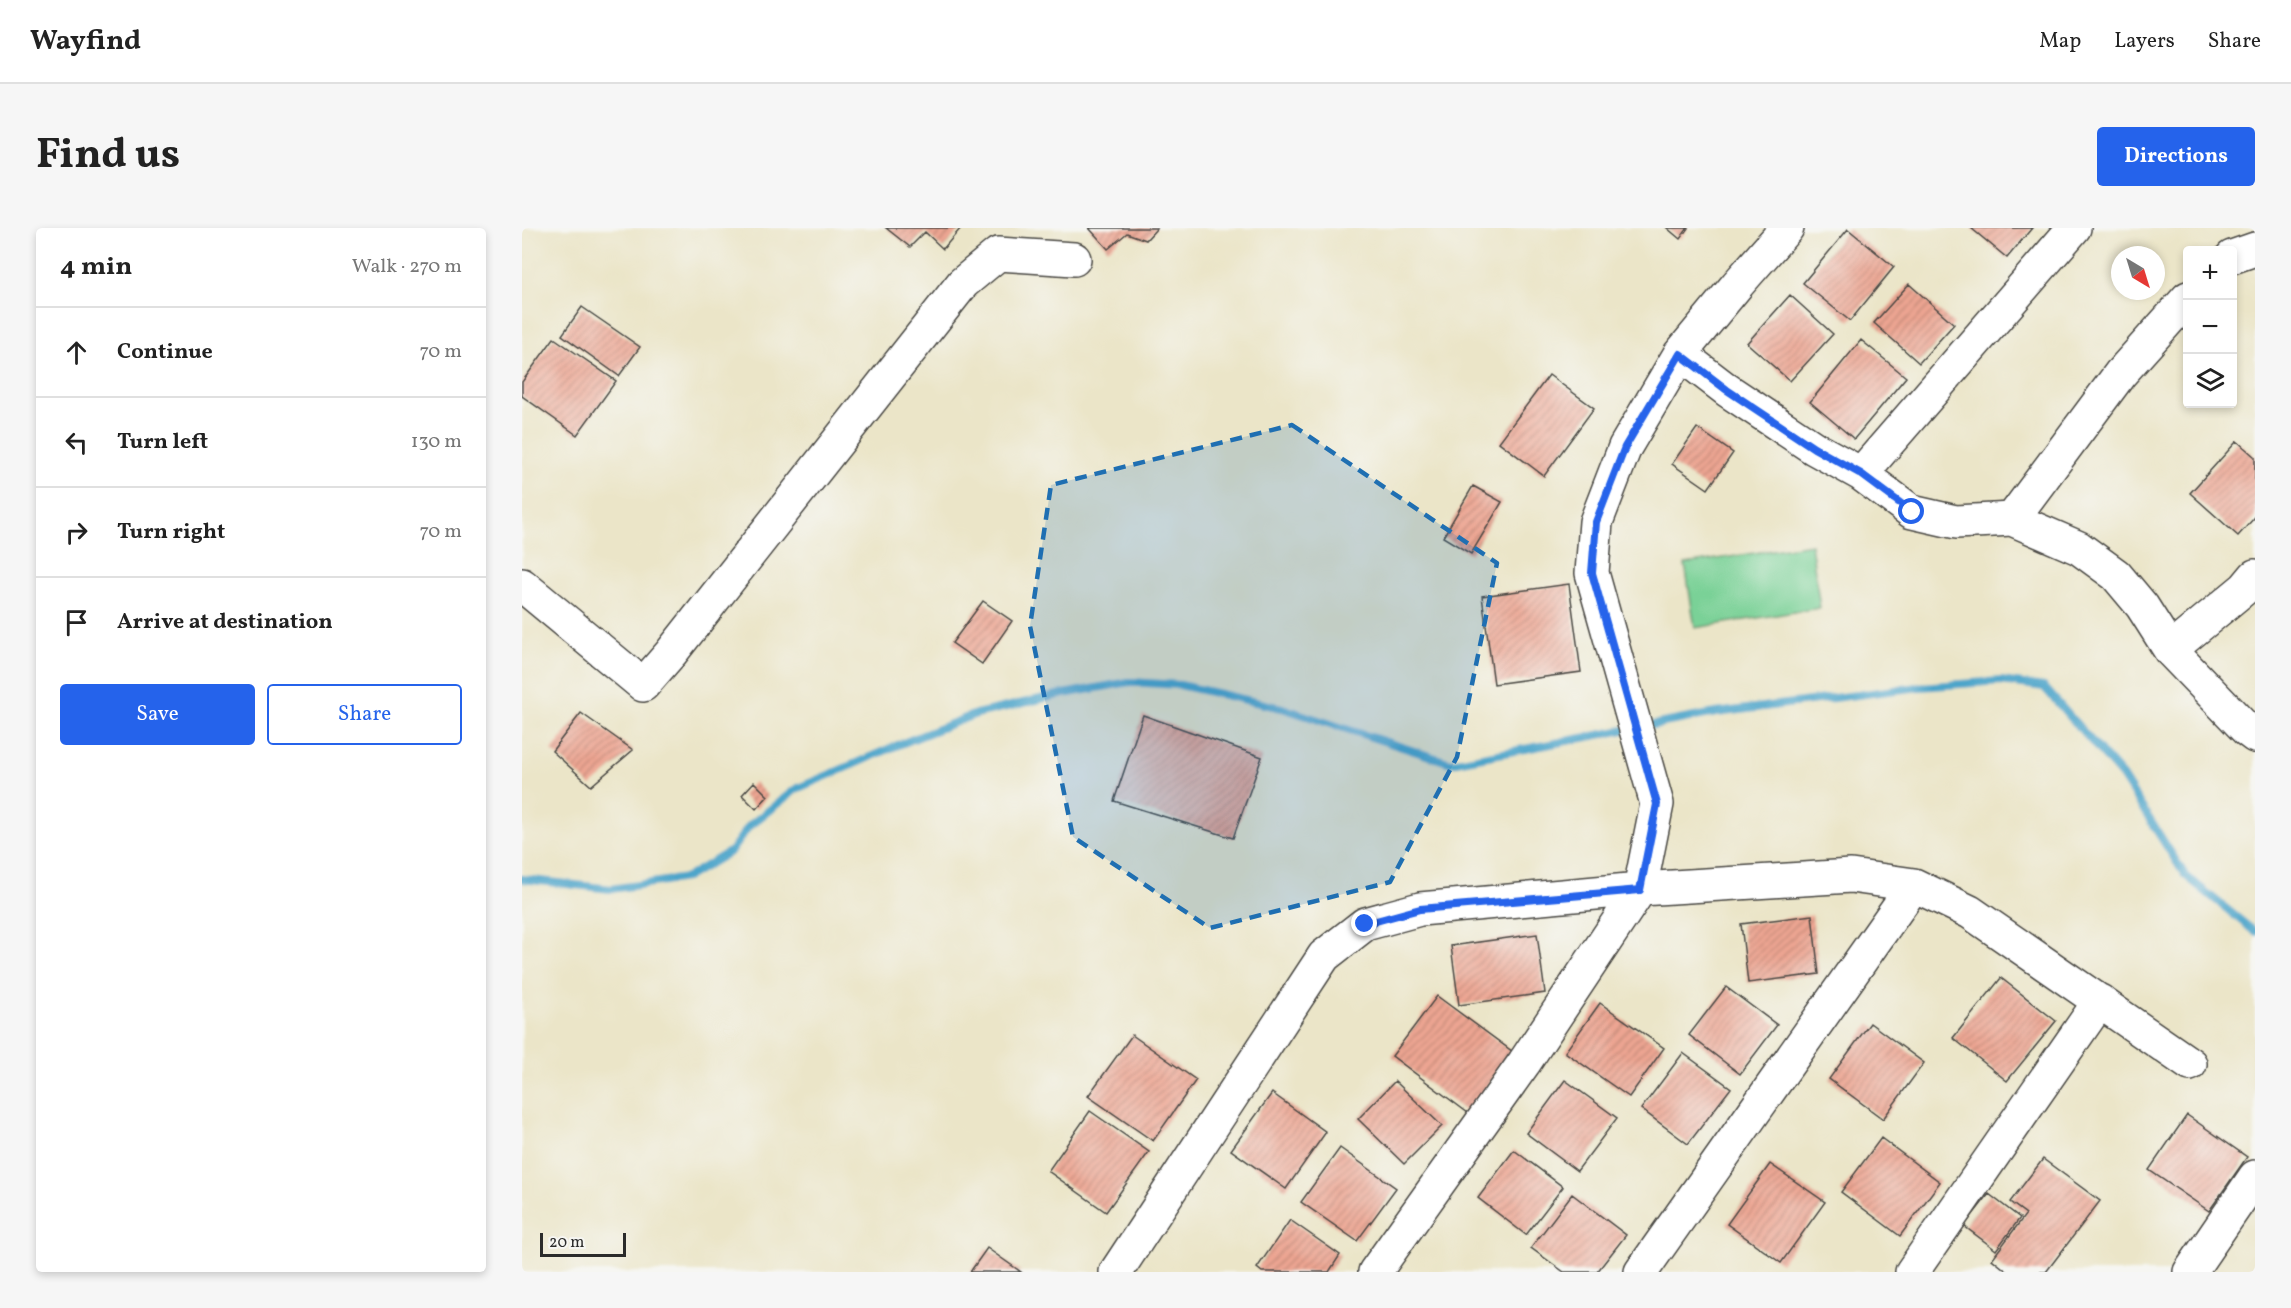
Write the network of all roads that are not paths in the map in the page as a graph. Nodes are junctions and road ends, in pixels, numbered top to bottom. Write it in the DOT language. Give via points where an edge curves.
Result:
graph roads {
  1 [pos="1787,228"];
  2 [pos="2074,228"];
  3 [pos="2255,249"];
  4 [pos="2237,255"];
  5 [pos="1074,259"];
  6 [pos="2185,300"];
  7 [pos="1680,354"];
  8 [pos="1861,474"];
  9 [pos="2012,519"];
  10 [pos="2255,576"];
  11 [pos="522,585"];
  12 [pos="2170,650"];
  13 [pos="2255,736"];
  14 [pos="1914,885"];
  15 [pos="1640,890"];
  16 [pos="2100,1001"];
  17 [pos="2190,1064"];
  18 [pos="2255,1177"];
  19 [pos="1116,1272"];
  20 [pos="1375,1272"];
  21 [pos="1641,1272"];
  22 [pos="1912,1272"];
  23 [pos="2190,1272"];
  1 -- 7 [label="street"];
  2 -- 8 [label="street"];
  3 -- 4 [label="street"];
  5 -- 11 [label="street" via="998,254 963,283 643,685"];
  6 -- 9 [label="street" via="2120,374"];
  7 -- 8 [label="street" via="1814,448"];
  7 -- 15 [label="street" via="1625,447 1596,522 1592,573 1657,804"];
  8 -- 9 [label="street" via="1912,512 1956,522"];
  9 -- 12 [label="street" via="2079,548 2116,575"];
  10 -- 12 [label="street"];
  12 -- 13 [label="street"];
  14 -- 15 [label="street" via="1851,876"];
  14 -- 16 [label="street" via="1970,912"];
  14 -- 21 [label="street"];
  15 -- 19 [label="street" via="1420,909 1365,924 1324,956"];
  15 -- 20 [label="street" via="1524,1064"];
  16 -- 17 [label="street"];
  16 -- 22 [label="street"];
  18 -- 23 [label="street"];
}
